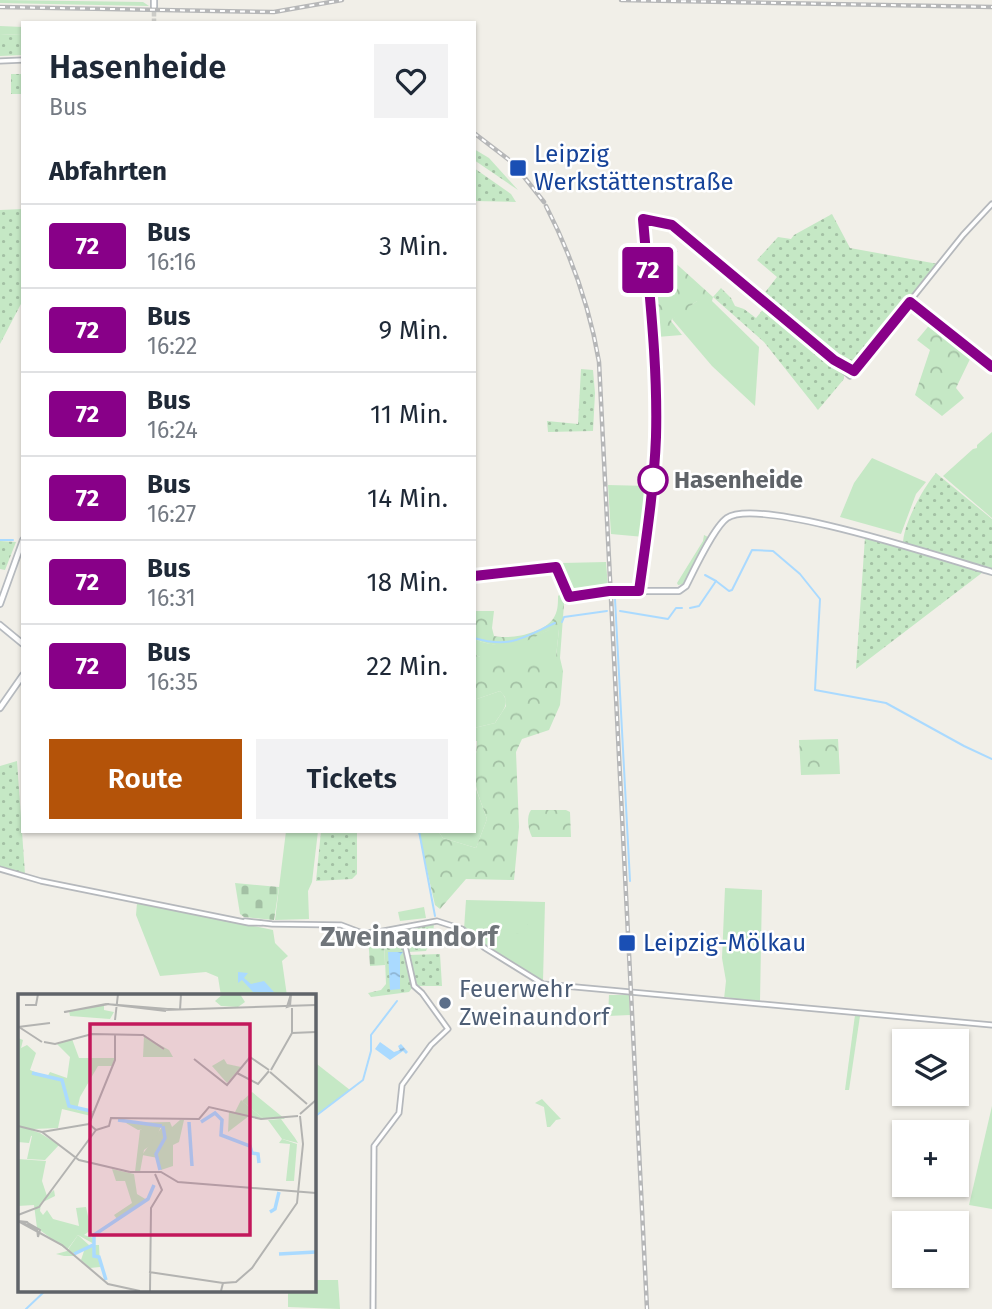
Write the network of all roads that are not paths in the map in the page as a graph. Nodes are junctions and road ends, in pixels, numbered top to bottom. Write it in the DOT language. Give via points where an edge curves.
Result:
graph roads {
  1 [pos="154,0"];
  2 [pos="154,7"];
  3 [pos="21,60"];
  4 [pos="0,61"];
  5 [pos="992,204"];
  6 [pos="643,219"];
  7 [pos="910,302"];
  8 [pos="834,360"];
  9 [pos="992,367"];
  10 [pos="854,371"];
  11 [pos="21,546"];
  12 [pos="992,572"];
  13 [pos="476,576"];
  14 [pos="0,604"];
  15 [pos="0,625"];
  16 [pos="21,643"];
  17 [pos="21,678"];
  18 [pos="0,708"];
  19 [pos="0,869"];
  20 [pos="400,927"];
  21 [pos="992,1025"];
  22 [pos="373,1309"];
  1 -- 2 [label="main road"];
  3 -- 4 [label="street"];
  5 -- 7 [label="street"];
  6 -- 8 [label="street" via="672,225"];
  7 -- 9 [label="street"];
  7 -- 10 [label="street"];
  8 -- 10 [label="street"];
  8 -- 10 [label="street" via="850,376"];
  11 -- 14 [label="main road"];
  12 -- 13 [label="main road" via="813,522 744,513 721,523 678,591 612,591 569,597 556,567"];
  15 -- 16 [label="main road"];
  17 -- 18 [label="main road"];
  19 -- 20 [label="street" via="245,921 334,924 362,933"];
  20 -- 21 [label="street" via="436,921 457,927 543,984"];
  20 -- 22 [label="street" via="412,983 448,1029 402,1085 399,1113 374,1150"];
}
